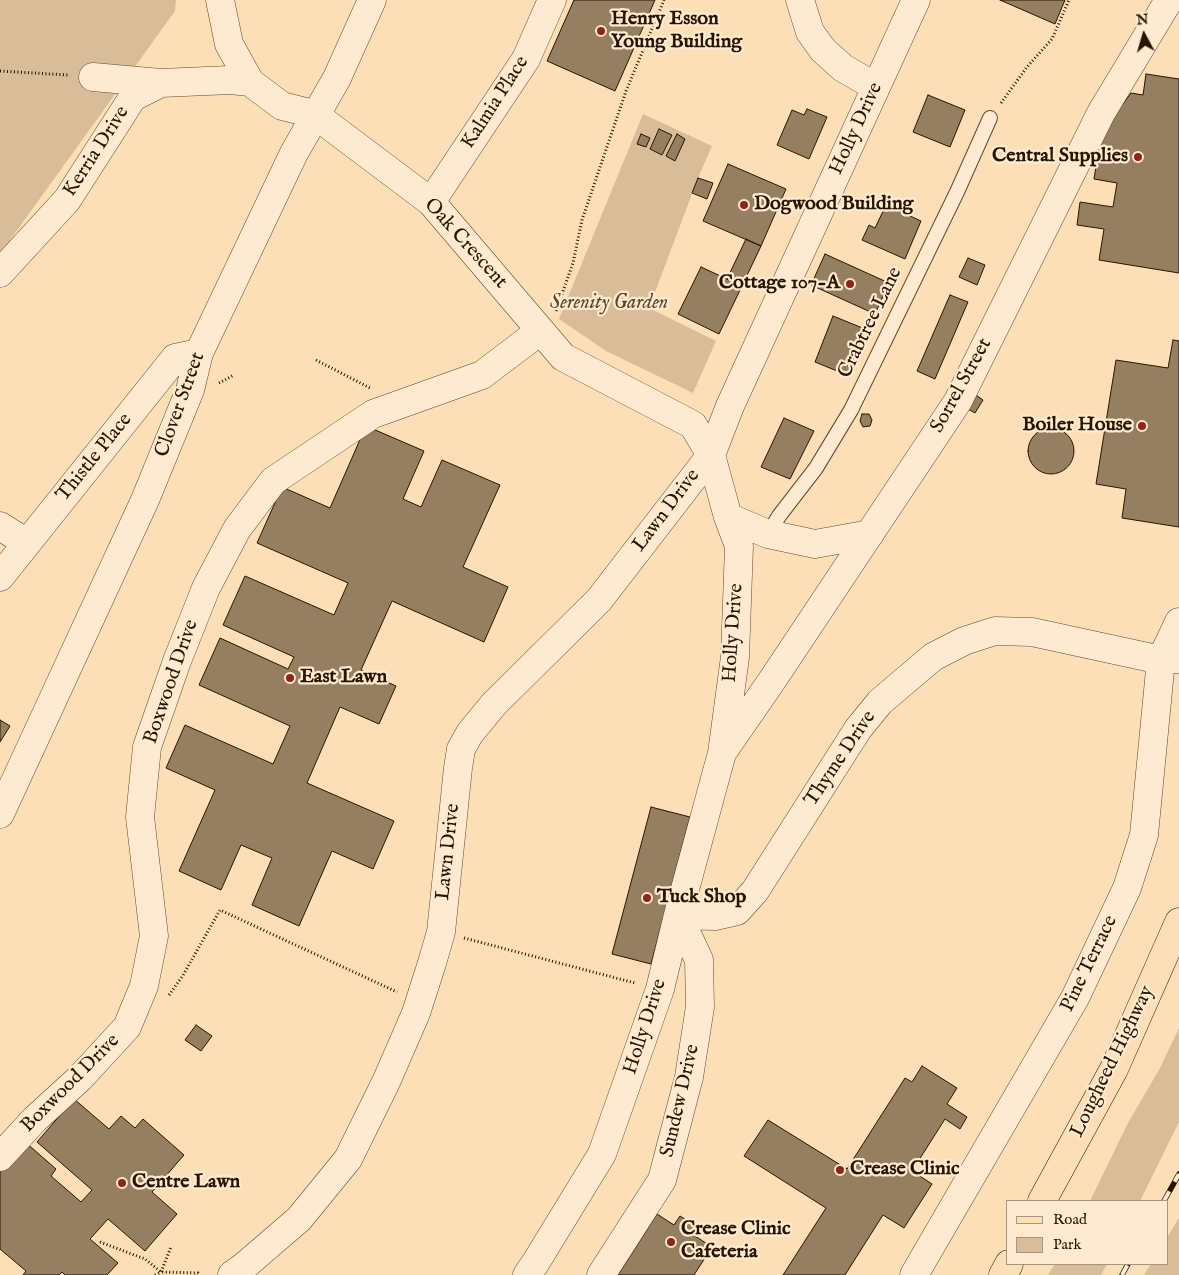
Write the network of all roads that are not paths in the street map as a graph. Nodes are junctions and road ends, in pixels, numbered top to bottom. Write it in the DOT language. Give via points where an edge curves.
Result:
graph roads {
  1 [pos="220,0"];
  2 [pos="372,0"];
  3 [pos="552,0"];
  4 [pos="800,0"];
  5 [pos="916,0"];
  6 [pos="1169,0"];
  7 [pos="93,77"];
  8 [pos="250,82"];
  9 [pos="161,83"];
  10 [pos="876,87"];
  11 [pos="314,114"];
  12 [pos="990,118"];
  13 [pos="430,202"];
  14 [pos="0,273"];
  15 [pos="540,330"];
  16 [pos="199,353"];
  17 [pos="711,454"];
  18 [pos="728,517"];
  19 [pos="0,526"];
  20 [pos="768,534"];
  21 [pos="870,534"];
  22 [pos="27,543"];
  23 [pos="0,577"];
  24 [pos="1179,622"];
  25 [pos="1170,660"];
  26 [pos="722,753"];
  27 [pos="0,814"];
  28 [pos="678,914"];
  29 [pos="1179,922"];
  30 [pos="0,1157"];
  31 [pos="1043,1200"];
  32 [pos="232,1275"];
  33 [pos="527,1275"];
  34 [pos="601,1275"];
  35 [pos="914,1275"];
  1 -- 8 [label="street, Oak Crescent" via="229,44"];
  2 -- 11 [label="street, Clover Street" via="337,78"];
  3 -- 13 [label="street, Kalmia Place" via="526,59"];
  4 -- 10 [label="street" via="810,32 822,50 843,68"];
  5 -- 10 [label="street, Holly Drive"];
  6 -- 21 [label="street, Sorrel Street" via="1101,113 958,401"];
  7 -- 9 [label="street"];
  8 -- 9 [label="street, Kerria Drive"];
  8 -- 11 [label="street, Oak Crescent" via="282,106"];
  9 -- 14 [label="street, Kerria Drive" via="133,97 67,200"];
  10 -- 17 [label="street, Holly Drive"];
  11 -- 13 [label="street, Oak Crescent"];
  11 -- 16 [label="street, Clover Street"];
  12 -- 20 [label="lane, Crabtree Lane" via="851,410 816,468"];
  13 -- 15 [label="street, Oak Crescent"];
  15 -- 17 [label="street, Oak Crescent" via="563,357 693,425"];
  15 -- 30 [label="street, Boxwood Drive" via="482,375 373,414 273,481 237,529 206,588 148,747 140,817 154,936 144,986 127,1027"];
  16 -- 22 [label="street, Thistle Place" via="175,358"];
  16 -- 27 [label="street, Clover Street" via="190,390 145,500"];
  17 -- 18 [label="street, Holly Drive"];
  17 -- 32 [label="street, Lawn Drive" via="599,600 494,704 470,733 461,749 458,768 441,932 416,1013 386,1082 348,1159 299,1220"];
  18 -- 20 [label="street"];
  18 -- 26 [label="street, Holly Drive" via="739,546 735,657"];
  19 -- 22 [label="street"];
  20 -- 21 [label="street" via="815,544"];
  21 -- 26 [label="street, Sorrel Street"];
  22 -- 23 [label="street, Thistle Place"];
  24 -- 25 [label="street, Pine Terrace"];
  25 -- 28 [label="street, Thyme Drive" via="1032,632 995,631 964,641 933,657 880,702 858,729 755,891 737,911 715,916"];
  25 -- 35 [label="street, Pine Terrace" via="1144,835 1127,888 1075,998"];
  26 -- 28 [label="street, Holly Drive"];
  28 -- 33 [label="street, Holly Drive" via="660,989 602,1154"];
  28 -- 34 [label="street, Sundew Drive" via="699,960 700,1007 689,1077 662,1180"];
  29 -- 31 [label="main road, Lougheed Highway" via="1114,1069"];
}
